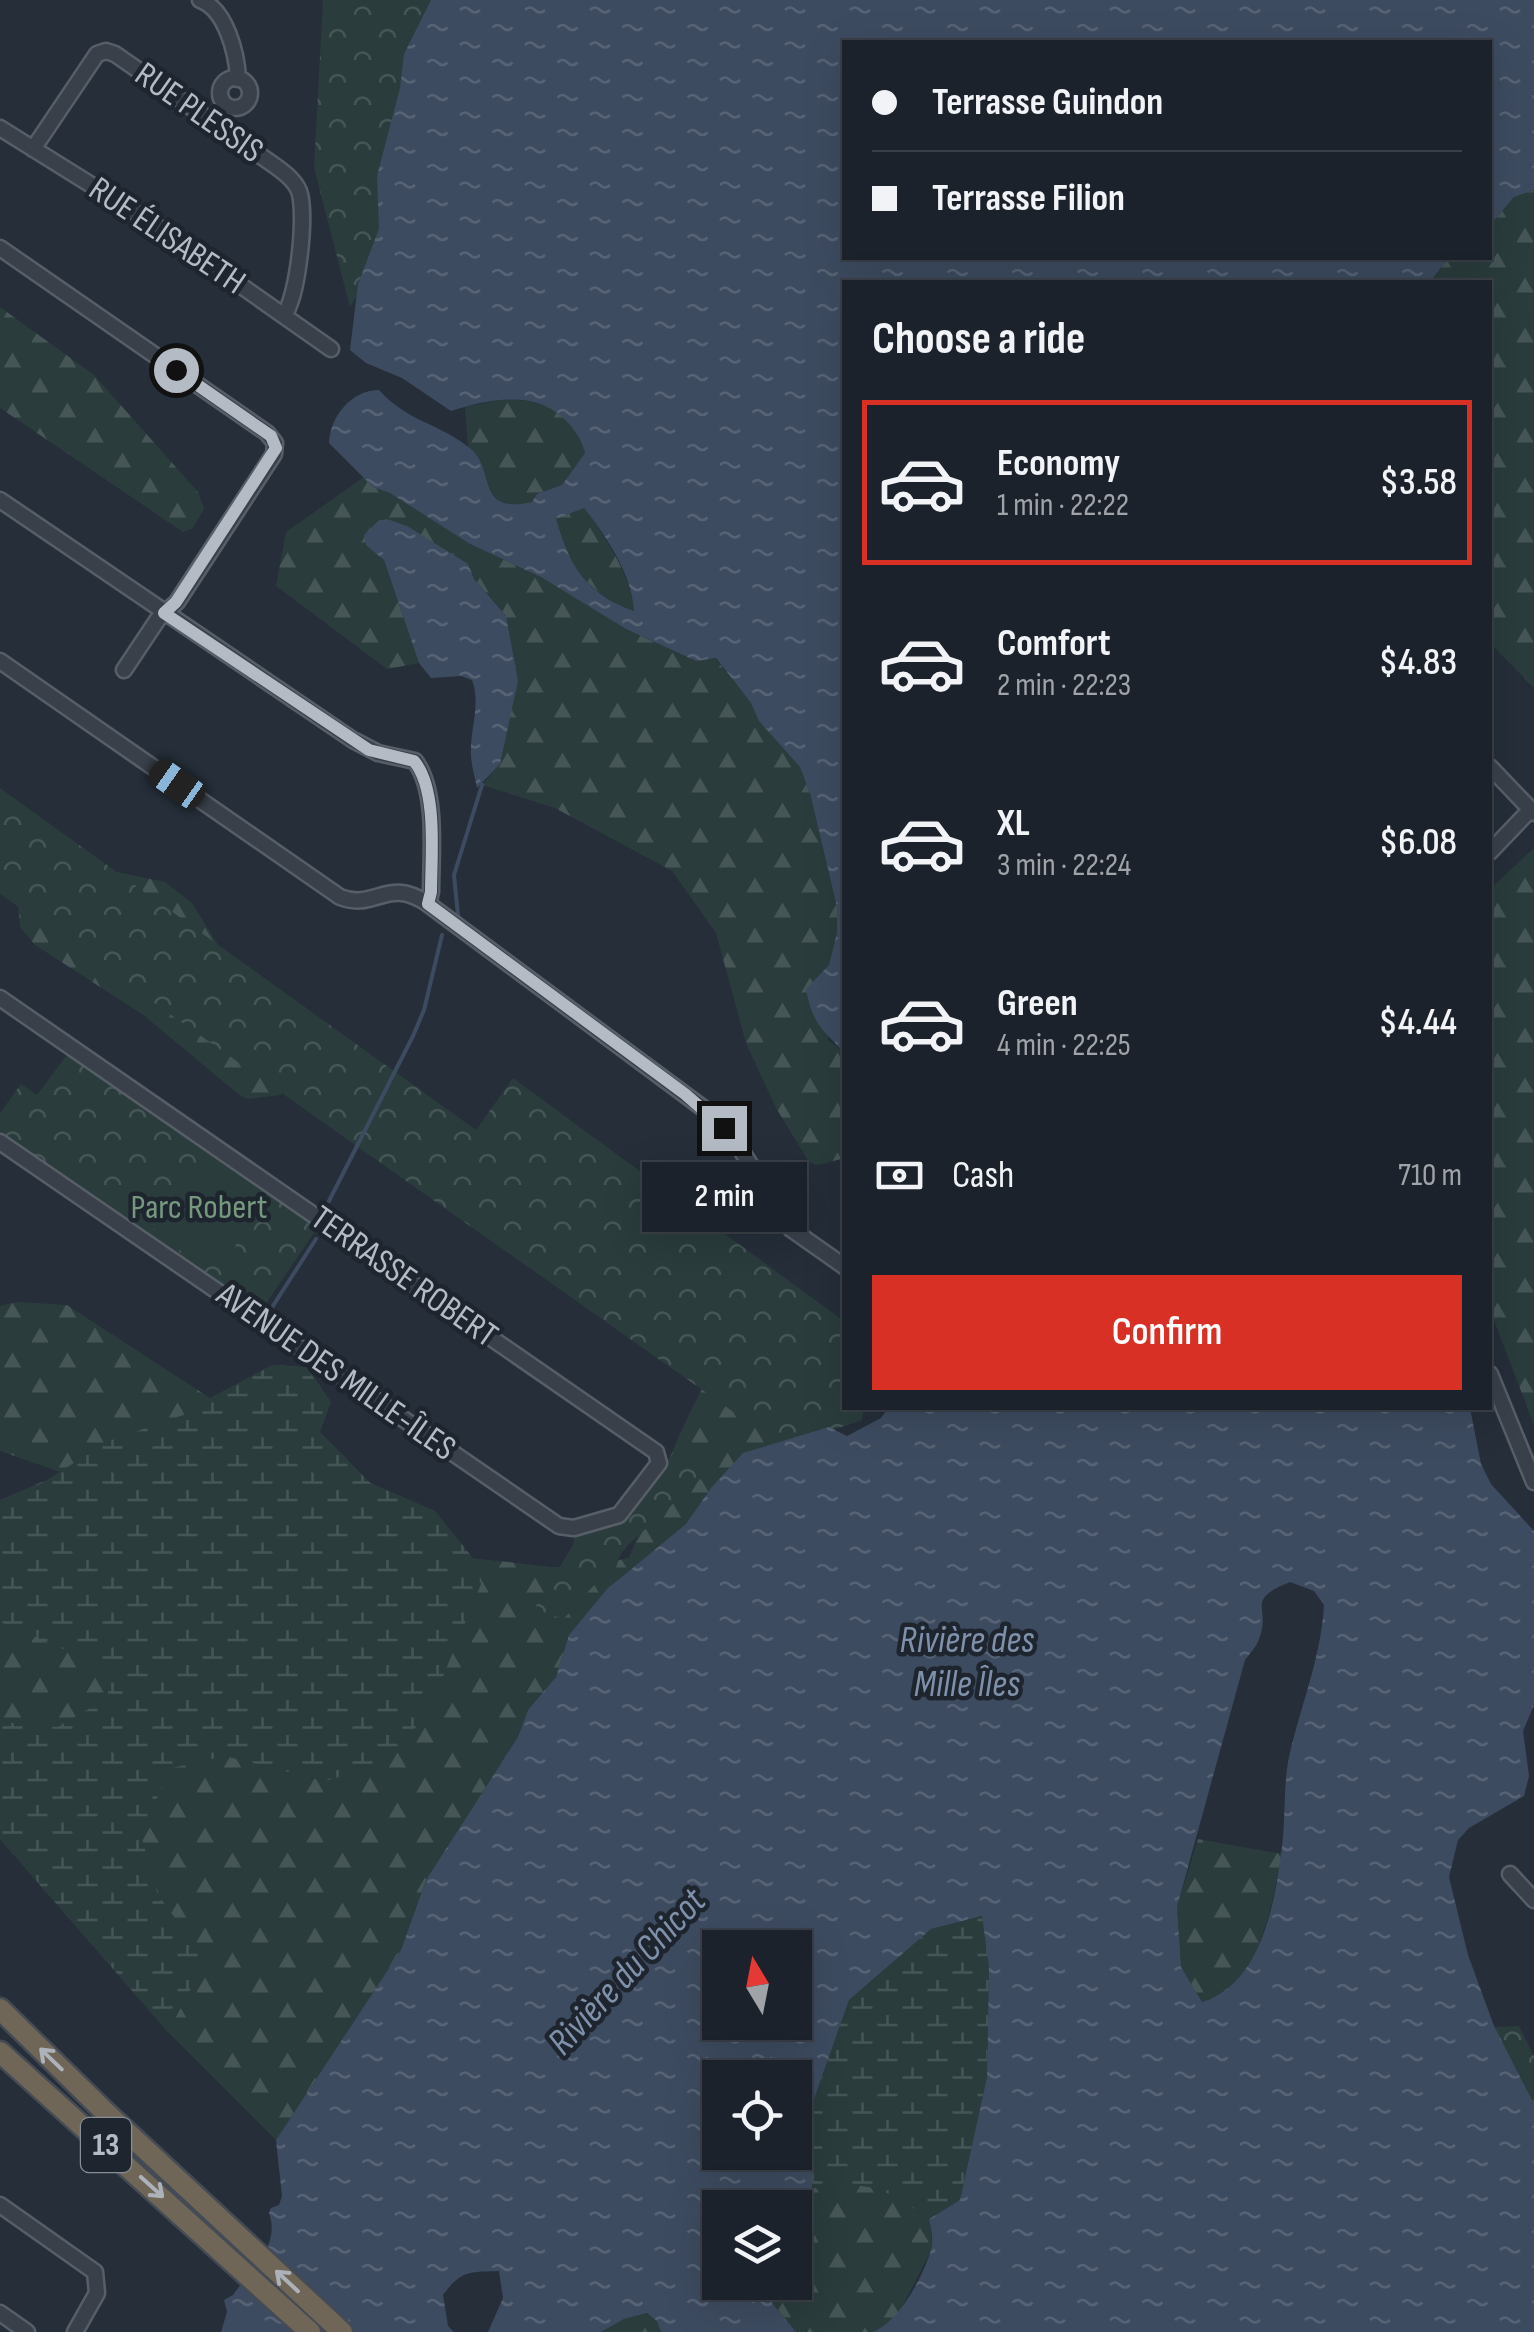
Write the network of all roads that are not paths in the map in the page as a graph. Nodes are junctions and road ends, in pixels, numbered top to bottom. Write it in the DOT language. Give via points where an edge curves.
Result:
graph roads {
  1 [pos="200,0"];
  2 [pos="238,79"];
  3 [pos="0,128"];
  4 [pos="33,149"];
  5 [pos="0,248"];
  6 [pos="284,315"];
  7 [pos="331,349"];
  8 [pos="0,500"];
  9 [pos="164,613"];
  10 [pos="0,661"];
  11 [pos="124,670"];
  12 [pos="1492,770"];
  13 [pos="1532,811"];
  14 [pos="1492,850"];
  15 [pos="428,904"];
  16 [pos="0,998"];
  17 [pos="0,1142"];
  18 [pos="842,1264"];
  19 [pos="1492,1379"];
  20 [pos="659,1455"];
  21 [pos="1534,1482"];
  22 [pos="1510,1874"];
  23 [pos="1534,1900"];
  24 [pos="0,2008"];
  25 [pos="0,2052"];
  26 [pos="0,2205"];
  27 [pos="0,2314"];
  28 [pos="27,2332"];
  29 [pos="75,2332"];
  30 [pos="310,2332"];
  31 [pos="342,2332"];
  1 -- 2 [label="street" via="219,14"];
  3 -- 4 [label="street, RUE ÉLISABETH"];
  4 -- 6 [label="street, RUE ÉLISABETH"];
  4 -- 6 [label="street, RUE PLESSIS" via="93,60 103,51 115,54 292,180 301,217 292,299"];
  5 -- 9 [label="street" via="276,445"];
  6 -- 7 [label="street, RUE ÉLISABETH"];
  8 -- 9 [label="street"];
  9 -- 11 [label="street"];
  9 -- 15 [label="street" via="369,750 414,761 425,779 430,817"];
  10 -- 15 [label="street" via="340,897 362,901 397,891"];
  12 -- 13 [label="street"];
  13 -- 14 [label="street"];
  15 -- 18 [label="street" via="707,1112 736,1142 791,1229"];
  16 -- 20 [label="street, TERRASSE ROBERT"];
  17 -- 20 [label="street, AVENUE DES MILLE-ÎLES" via="559,1526 619,1515"];
  19 -- 21 [label="street"];
  22 -- 23 [label="street"];
  31 -- 24 [label="highway, 13, one-way"];
  25 -- 30 [label="highway, 13, one-way"];
  26 -- 29 [label="street" via="95,2272 96,2293"];
  27 -- 28 [label="street"];
}
